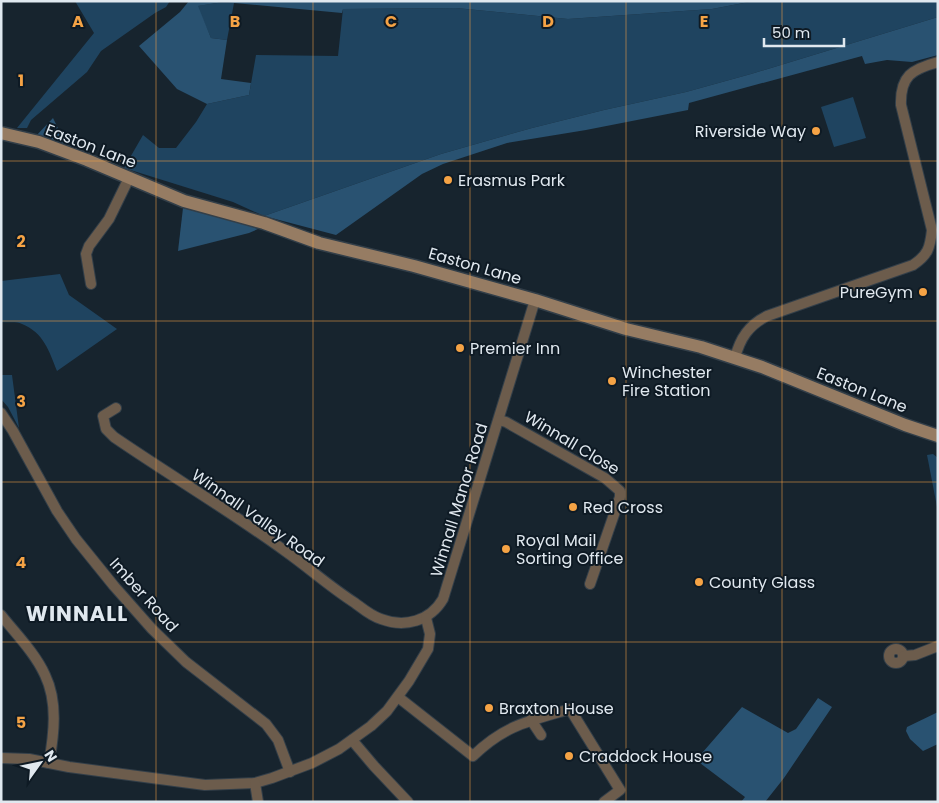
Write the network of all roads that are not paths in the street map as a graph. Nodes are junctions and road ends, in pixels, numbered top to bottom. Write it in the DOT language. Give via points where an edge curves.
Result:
graph roads {
  1 [pos="938,62"];
  2 [pos="1,133"];
  3 [pos="129,178"];
  4 [pos="75,251"];
  5 [pos="86,254"];
  6 [pos="91,284"];
  7 [pos="535,300"];
  8 [pos="735,358"];
  9 [pos="116,408"];
  10 [pos="1,413"];
  11 [pos="499,420"];
  12 [pos="938,436"];
  13 [pos="590,584"];
  14 [pos="1,615"];
  15 [pos="426,618"];
  16 [pos="938,646"];
  17 [pos="904,656"];
  18 [pos="398,697"];
  19 [pos="531,720"];
  20 [pos="541,735"];
  21 [pos="352,740"];
  22 [pos="1,758"];
  23 [pos="49,763"];
  24 [pos="290,772"];
  25 [pos="255,782"];
  26 [pos="258,802"];
  27 [pos="408,802"];
  28 [pos="604,802"];
  1 -- 8 [label="street" via="917,68 907,76 901,98 932,230 925,256 913,265 757,321 740,340"];
  2 -- 3 [label="street, Easton Lane" via="55,148"];
  3 -- 5 [label="street" via="109,219"];
  3 -- 7 [label="street, Easton Lane" via="184,201 264,223 319,243"];
  4 -- 5 [label="street"];
  5 -- 6 [label="street"];
  7 -- 8 [label="street, Easton Lane"];
  7 -- 11 [label="street, Winnall Manor Road"];
  8 -- 12 [label="street, Easton Lane"];
  9 -- 15 [label="street, Winnall Valley Road" via="103,416 106,428 114,437 286,552 331,587 382,620 406,622"];
  10 -- 24 [label="street, Imber Road" via="57,511 103,573 186,662 266,724 278,740"];
  11 -- 13 [label="street, Winnall Close" via="605,478 620,491"];
  11 -- 15 [label="street, Winnall Manor Road" via="443,599"];
  14 -- 23 [label="street" via="41,667 49,686 53,701 54,737"];
  15 -- 18 [label="street" via="430,634 428,649"];
  16 -- 17 [label="street"];
  18 -- 19 [label="street" via="473,756 501,732"];
  18 -- 21 [label="street" via="379,719"];
  19 -- 20 [label="street"];
  19 -- 28 [label="street" via="570,709 620,790"];
  21 -- 24 [label="street"];
  21 -- 27 [label="street"];
  22 -- 23 [label="street"];
  23 -- 25 [label="street" via="205,785"];
  24 -- 25 [label="street"];
  25 -- 26 [label="street"];
}
